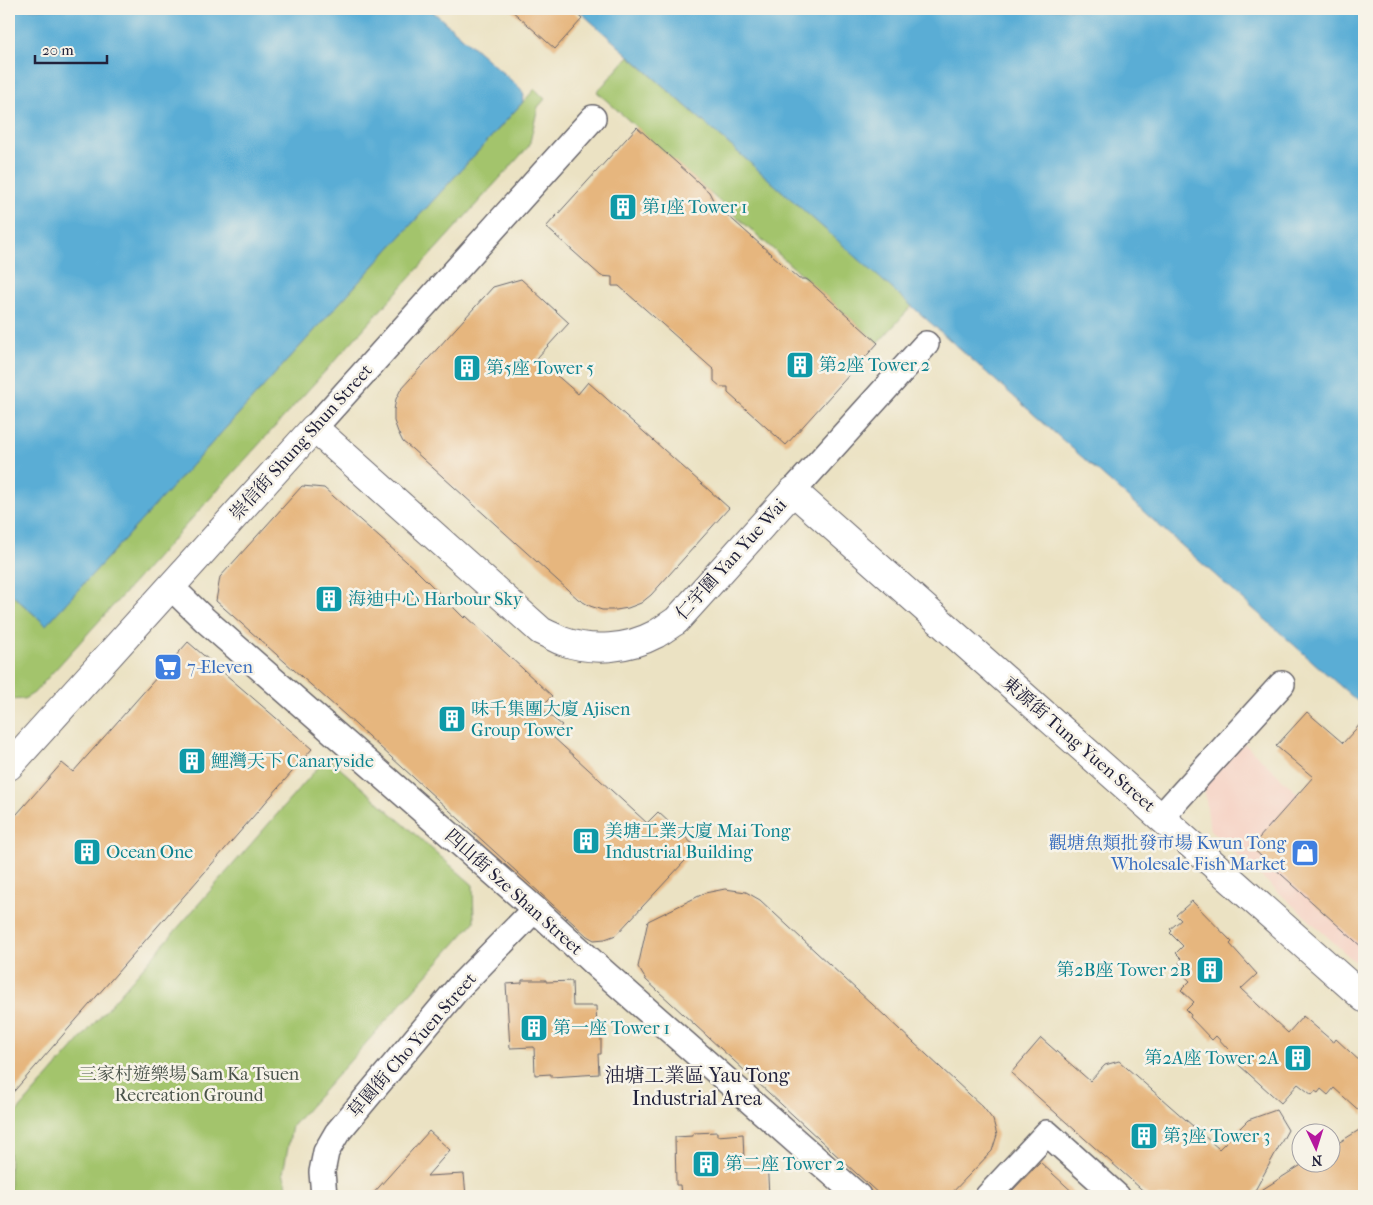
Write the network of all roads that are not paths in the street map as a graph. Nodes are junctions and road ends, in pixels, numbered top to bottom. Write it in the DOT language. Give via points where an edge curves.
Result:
graph roads {
  1 [pos="593,118"];
  2 [pos="926,344"];
  3 [pos="314,428"];
  4 [pos="793,491"];
  5 [pos="171,587"];
  6 [pos="1282,684"];
  7 [pos="12,757"];
  8 [pos="1161,817"];
  9 [pos="535,909"];
  10 [pos="1364,998"];
  11 [pos="324,1196"];
  12 [pos="858,1196"];
  13 [pos="988,1196"];
  14 [pos="1117,1196"];
  1 -- 3 [label="street, 崇信街 Shung Shun Street"];
  2 -- 4 [label="street, 仁宇圍 Yan Yue Wai"];
  3 -- 4 [label="street, 仁宇圍 Yan Yue Wai" via="541,631 586,647 634,643 676,621"];
  3 -- 5 [label="street, 崇信街 Shung Shun Street"];
  4 -- 8 [label="street, 東源街 Tung Yuen Street"];
  5 -- 7 [label="street, 崇信街 Shung Shun Street"];
  5 -- 9 [label="street, 四山街 Sze Shan Street"];
  6 -- 8 [label="street"];
  8 -- 10 [label="street, 東源街 Tung Yuen Street"];
  9 -- 11 [label="street, 草園街 Cho Yuen Street" via="459,987 337,1133 326,1152 322,1172"];
  9 -- 12 [label="street, 四山街 Sze Shan Street"];
  13 -- 14 [label="street" via="1047,1133"];
}
